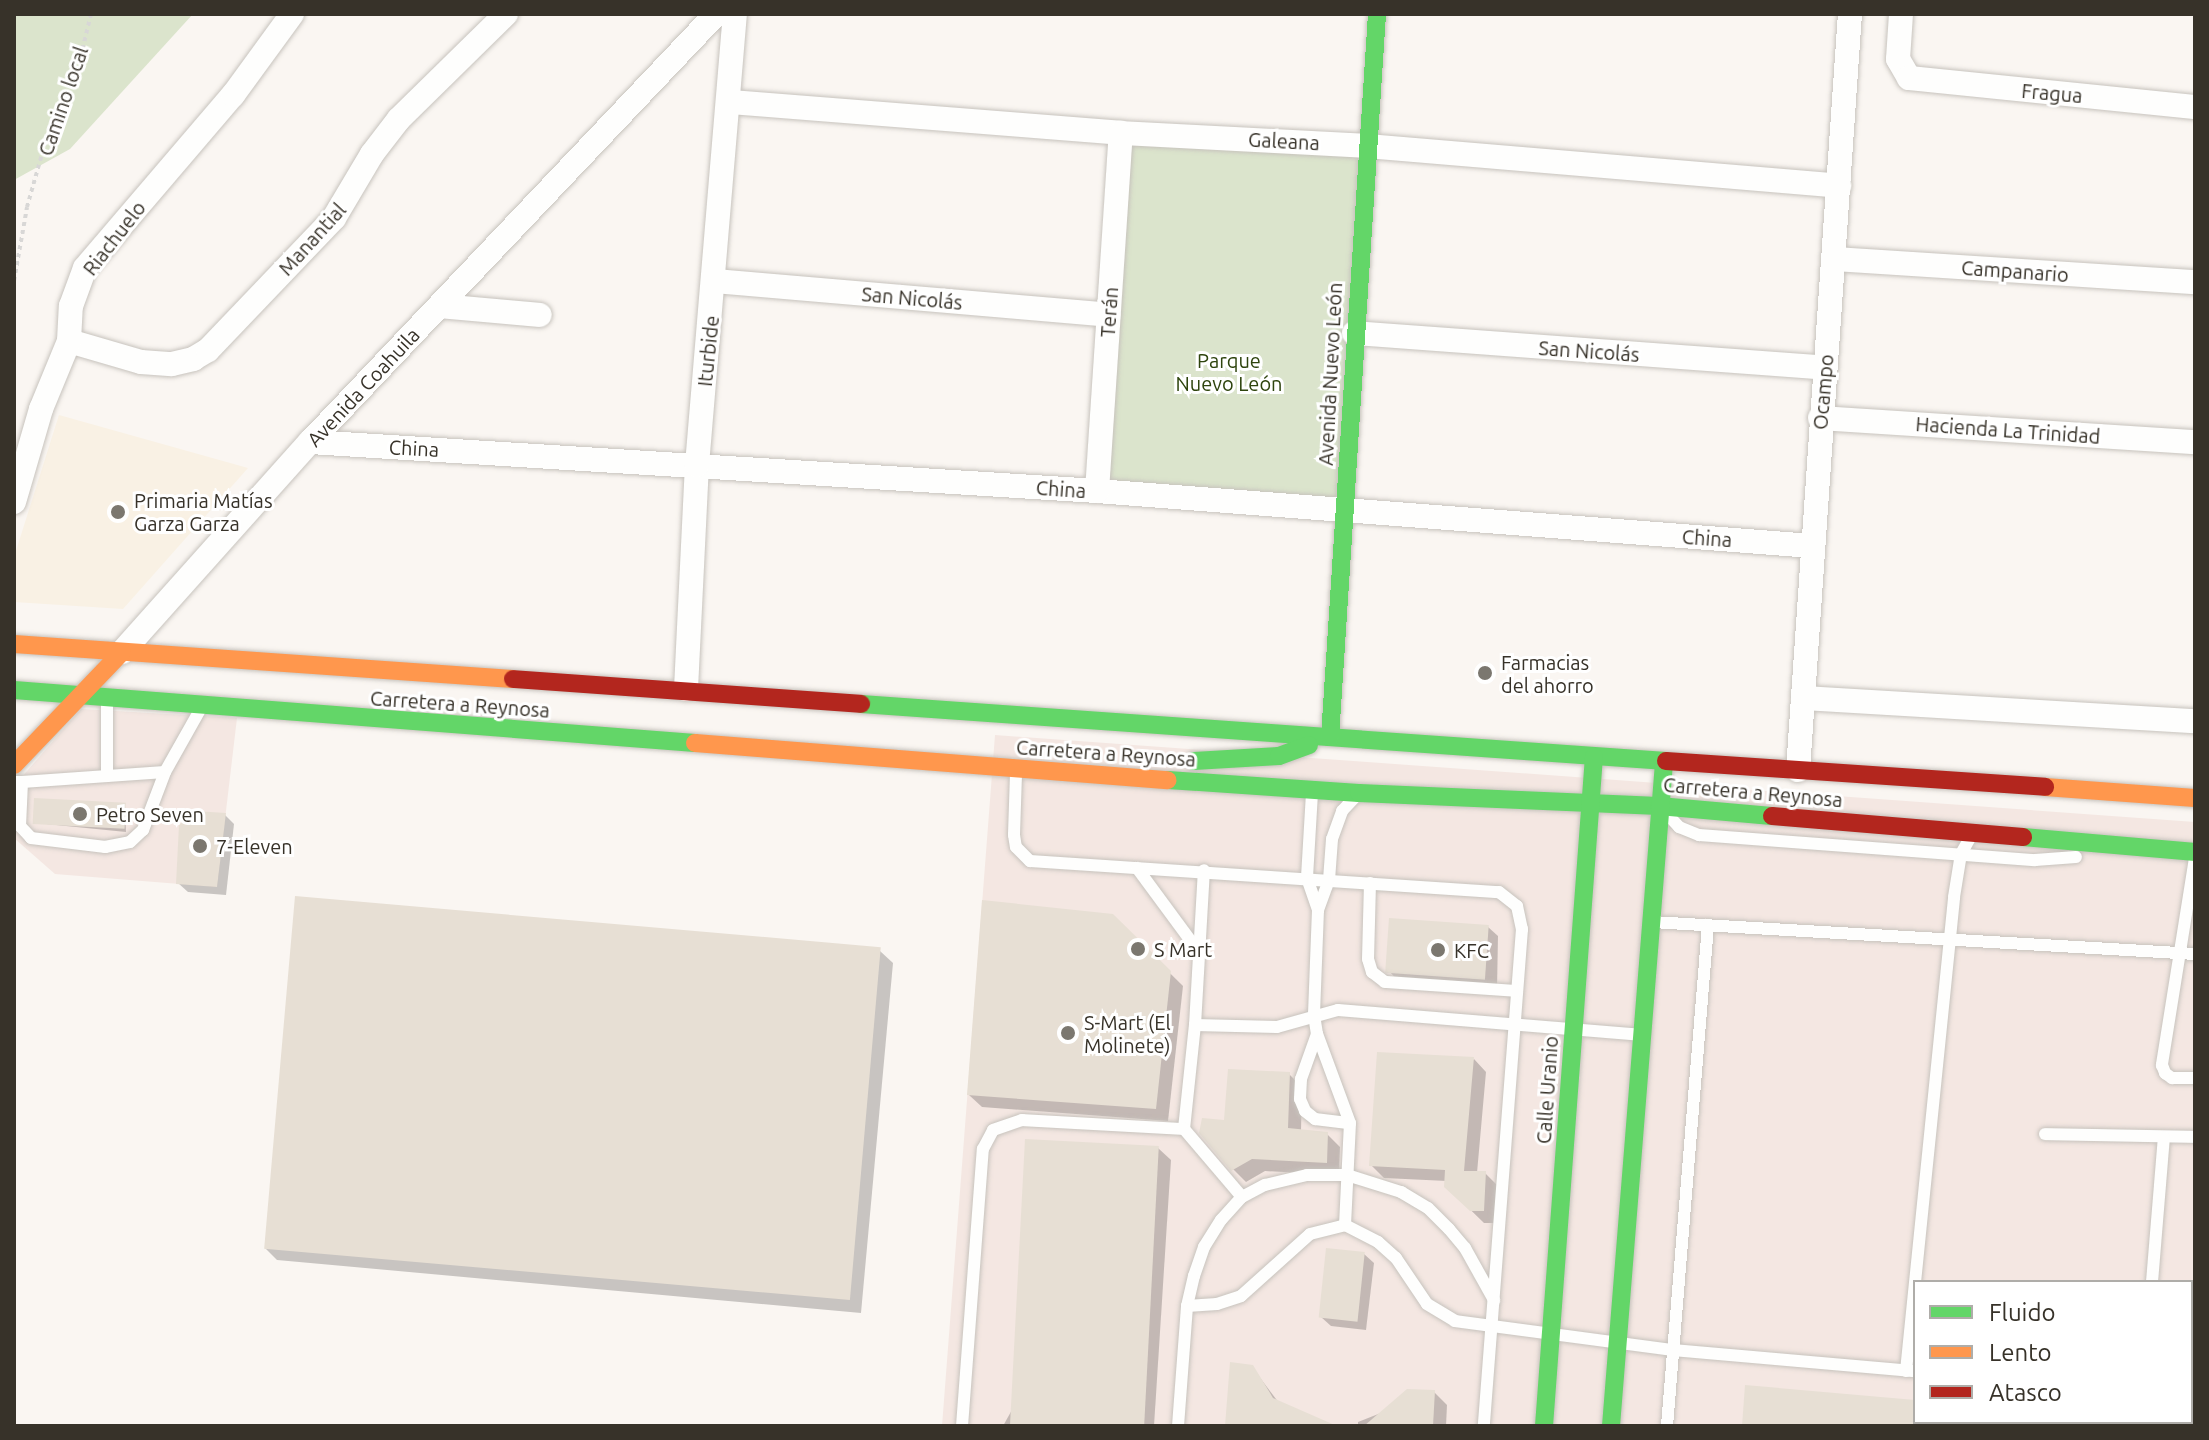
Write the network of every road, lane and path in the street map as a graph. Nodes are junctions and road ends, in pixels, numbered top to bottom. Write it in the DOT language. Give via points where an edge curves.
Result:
graph roads {
  1 [pos="91,14"];
  2 [pos="292,14"];
  3 [pos="506,14"];
  4 [pos="716,14"];
  5 [pos="735,14"];
  6 [pos="1377,14"];
  7 [pos="1850,14"];
  8 [pos="1901,14"];
  9 [pos="730,102"];
  10 [pos="2195,107"];
  11 [pos="1121,133"];
  12 [pos="1367,146"];
  13 [pos="1839,186"];
  14 [pos="1835,259"];
  15 [pos="14,281"];
  16 [pos="715,281"];
  17 [pos="2195,282"];
  18 [pos="440,306"];
  19 [pos="540,315"];
  20 [pos="1109,315"];
  21 [pos="1354,333"];
  22 [pos="69,341"];
  23 [pos="1825,368"];
  24 [pos="1820,418"];
  25 [pos="310,442"];
  26 [pos="2195,442"];
  27 [pos="697,465"];
  28 [pos="1097,491"];
  29 [pos="14,502"];
  30 [pos="1344,511"];
  31 [pos="1811,546"];
  32 [pos="14,644"];
  33 [pos="122,652"];
  34 [pos="686,689"];
  35 [pos="14,690"];
  36 [pos="80,697"];
  37 [pos="1803,698"];
  38 [pos="107,699"];
  39 [pos="202,706"];
  40 [pos="2195,721"];
  41 [pos="1330,737"];
  42 [pos="1594,757"];
  43 [pos="1357,758"];
  44 [pos="1664,763"];
  45 [pos="1017,768"];
  46 [pos="1798,770"];
  47 [pos="165,772"];
  48 [pos="17,776"];
  49 [pos="107,776"];
  50 [pos="1403,776"];
  51 [pos="1123,777"];
  52 [pos="1312,790"];
  53 [pos="2108,791"];
  54 [pos="1359,793"];
  55 [pos="1472,797"];
  56 [pos="2195,798"];
  57 [pos="1592,803"];
  58 [pos="2007,804"];
  59 [pos="1659,806"];
  60 [pos="1989,815"];
  61 [pos="1974,832"];
  62 [pos="2116,844"];
  63 [pos="1961,854"];
  64 [pos="2195,855"];
  65 [pos="1137,868"];
  66 [pos="1204,870"];
  67 [pos="1307,878"];
  68 [pos="1329,880"];
  69 [pos="1370,883"];
  70 [pos="1318,910"];
  71 [pos="1652,922"];
  72 [pos="1708,925"];
  73 [pos="1951,939"];
  74 [pos="1199,952"];
  75 [pos="2178,953"];
  76 [pos="2195,954"];
  77 [pos="1517,991"];
  78 [pos="1314,1014"];
  79 [pos="1195,1025"];
  80 [pos="1515,1026"];
  81 [pos="1574,1032"];
  82 [pos="1317,1034"];
  83 [pos="1642,1035"];
  84 [pos="2195,1078"];
  85 [pos="1350,1123"];
  86 [pos="1184,1129"];
  87 [pos="2045,1134"];
  88 [pos="2164,1137"];
  89 [pos="2195,1137"];
  90 [pos="1347,1175"];
  91 [pos="1242,1197"];
  92 [pos="1345,1225"];
  93 [pos="1919,1280"];
  94 [pos="2152,1280"];
  95 [pos="1494,1300"];
  96 [pos="1187,1306"];
  97 [pos="1492,1327"];
  98 [pos="1551,1334"];
  99 [pos="1913,1339"];
  100 [pos="1618,1342"];
  101 [pos="1673,1350"];
  102 [pos="1910,1371"];
  103 [pos="962,1426"];
  104 [pos="1178,1426"];
  105 [pos="1484,1426"];
  106 [pos="1544,1426"];
  107 [pos="1611,1426"];
  108 [pos="1667,1426"];
  1 -- 15 [label="path, Camino local" via="75,80 51,122 27,207"];
  2 -- 22 [label="street, Riachuelo" via="217,115 85,268 71,306"];
  3 -- 22 [label="street, Manantial" via="399,119 334,218 208,350 172,364 141,362"];
  4 -- 18 [label="street, Avenida Coahuila"];
  5 -- 9 [label="street, Iturbide"];
  6 -- 12 [label="main road, Avenida Nuevo León"];
  7 -- 13 [label="street, Ocampo"];
  8 -- 10 [label="street, Fragua" via="1898,59 1909,78"];
  9 -- 11 [label="street, Galeana"];
  9 -- 16 [label="street, Iturbide"];
  11 -- 12 [label="street, Galeana"];
  11 -- 20 [label="street, Terán"];
  12 -- 13 [label="street, Galeana"];
  12 -- 21 [label="main road, Avenida Nuevo León"];
  13 -- 14 [label="street, Ocampo"];
  14 -- 17 [label="street, Campanario"];
  14 -- 23 [label="street, Ocampo"];
  16 -- 20 [label="street, San Nicolás"];
  16 -- 27 [label="street, Iturbide"];
  18 -- 19 [label="street"];
  18 -- 25 [label="street, Avenida Coahuila"];
  20 -- 28 [label="street, Terán"];
  21 -- 23 [label="street, San Nicolás"];
  21 -- 30 [label="main road, Avenida Nuevo León"];
  22 -- 29 [label="street, Riachuelo" via="41,409"];
  23 -- 24 [label="street, Ocampo"];
  24 -- 26 [label="street, Hacienda La Trinidad"];
  24 -- 31 [label="street, Ocampo"];
  25 -- 27 [label="street, China"];
  25 -- 33 [label="street, Avenida Coahuila"];
  27 -- 28 [label="street, China"];
  27 -- 34 [label="street, Iturbide"];
  28 -- 30 [label="street, China"];
  30 -- 31 [label="street, China"];
  30 -- 41 [label="main road, Avenida Nuevo León"];
  31 -- 37 [label="street, Ocampo"];
  32 -- 33 [label="main road, Carretera a Reynosa"];
  33 -- 34 [label="main road, Carretera a Reynosa"];
  33 -- 36 [label="main road, Avenida Coahuila"];
  34 -- 41 [label="main road, Carretera a Reynosa"];
  35 -- 36 [label="main road, Carretera a Reynosa"];
  36 -- 38 [label="main road, Carretera a Reynosa"];
  36 -- 48 [label="main road, Avenida Coahuila"];
  37 -- 40 [label="street"];
  37 -- 46 [label="street, Ocampo"];
  38 -- 39 [label="main road, Carretera a Reynosa"];
  38 -- 49 [label="lane"];
  39 -- 45 [label="main road, Carretera a Reynosa"];
  39 -- 47 [label="lane"];
  41 -- 42 [label="main road, Carretera a Reynosa"];
  41 -- 43 [label="main road"];
  41 -- 51 [label="main road" via="1279,756 1184,762"];
  42 -- 44 [label="main road, Carretera a Reynosa"];
  42 -- 57 [label="main road, Calle Uranio"];
  44 -- 46 [label="main road, Carretera a Reynosa"];
  44 -- 59 [label="main road"];
  45 -- 51 [label="main road, Carretera a Reynosa"];
  45 -- 65 [label="lane" via="1014,835 1022,854 1042,863"];
  46 -- 53 [label="main road, Carretera a Reynosa"];
  47 -- 48 [label="lane" via="143,830 130,842 105,847 31,838 20,826"];
  47 -- 49 [label="lane"];
  48 -- 49 [label="lane"];
  50 -- 55 [label="main road"];
  51 -- 52 [label="main road, Carretera a Reynosa"];
  52 -- 54 [label="main road, Carretera a Reynosa"];
  52 -- 67 [label="lane"];
  53 -- 56 [label="main road, Carretera a Reynosa"];
  53 -- 58 [label="main road"];
  54 -- 55 [label="main road, Carretera a Reynosa"];
  54 -- 68 [label="lane" via="1336,822"];
  55 -- 57 [label="main road, Carretera a Reynosa"];
  57 -- 59 [label="main road, Carretera a Reynosa"];
  57 -- 81 [label="main road, Calle Uranio"];
  59 -- 61 [label="main road, Carretera a Reynosa"];
  59 -- 63 [label="lane" via="1679,827 1699,835"];
  59 -- 71 [label="main road"];
  60 -- 61 [label="main road"];
  61 -- 62 [label="main road, Carretera a Reynosa"];
  61 -- 63 [label="lane"];
  62 -- 63 [label="lane" via="2056,859"];
  62 -- 64 [label="main road, Carretera a Reynosa"];
  63 -- 73 [label="lane"];
  64 -- 75 [label="lane"];
  65 -- 66 [label="lane"];
  65 -- 74 [label="lane"];
  66 -- 67 [label="lane"];
  66 -- 74 [label="lane"];
  67 -- 68 [label="lane"];
  67 -- 70 [label="lane"];
  68 -- 69 [label="lane"];
  68 -- 70 [label="lane"];
  69 -- 77 [label="lane" via="1499,892 1510,898 1522,929"];
  69 -- 77 [label="lane" via="1368,959 1372,972 1385,982"];
  70 -- 78 [label="lane"];
  71 -- 72 [label="lane"];
  71 -- 83 [label="main road"];
  72 -- 73 [label="lane"];
  72 -- 101 [label="lane"];
  73 -- 75 [label="lane"];
  73 -- 93 [label="lane"];
  74 -- 79 [label="lane"];
  75 -- 76 [label="lane"];
  75 -- 84 [label="lane" via="2162,1065 2172,1078"];
  77 -- 80 [label="lane"];
  78 -- 79 [label="lane" via="1277,1027"];
  78 -- 80 [label="lane" via="1338,1010"];
  78 -- 82 [label="lane"];
  79 -- 86 [label="lane"];
  80 -- 81 [label="lane"];
  80 -- 95 [label="lane"];
  81 -- 83 [label="lane"];
  81 -- 98 [label="main road, Calle Uranio"];
  82 -- 85 [label="lane"];
  82 -- 85 [label="lane" via="1301,1079 1300,1099 1315,1119"];
  83 -- 100 [label="main road"];
  85 -- 90 [label="lane"];
  86 -- 91 [label="lane"];
  86 -- 103 [label="lane" via="1022,1120 1006,1123 986,1140"];
  87 -- 88 [label="lane"];
  88 -- 89 [label="lane"];
  88 -- 94 [label="lane"];
  90 -- 91 [label="lane" via="1284,1178"];
  90 -- 92 [label="lane"];
  90 -- 95 [label="lane" via="1401,1192 1428,1208 1465,1248"];
  91 -- 96 [label="lane" via="1204,1247"];
  92 -- 96 [label="lane" via="1310,1234 1241,1296"];
  92 -- 97 [label="lane" via="1363,1231 1396,1258 1440,1315"];
  95 -- 97 [label="lane"];
  96 -- 104 [label="lane"];
  97 -- 98 [label="lane"];
  97 -- 105 [label="lane"];
  98 -- 100 [label="lane"];
  98 -- 106 [label="main road, Calle Uranio"];
  99 -- 102 [label="lane"];
  100 -- 101 [label="lane"];
  100 -- 107 [label="main road"];
  101 -- 102 [label="lane"];
  101 -- 108 [label="lane"];
}
